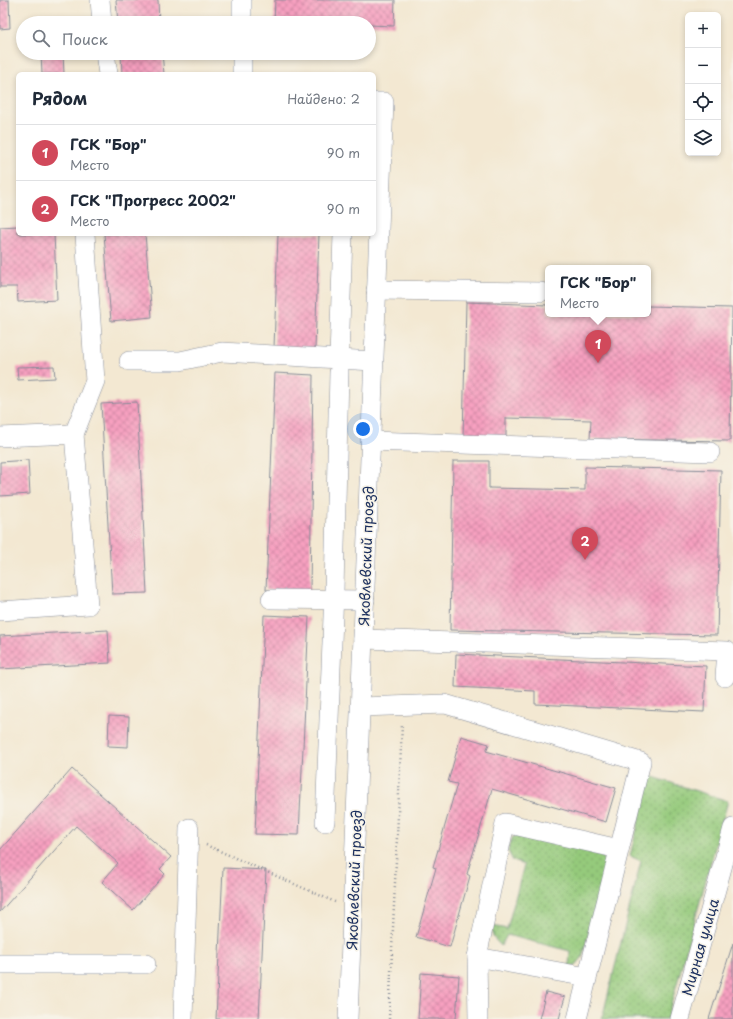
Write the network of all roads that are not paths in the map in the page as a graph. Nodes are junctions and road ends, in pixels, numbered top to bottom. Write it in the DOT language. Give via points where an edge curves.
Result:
graph roads {
  1 [pos="100,0"];
  2 [pos="242,0"];
  3 [pos="101,16"];
  4 [pos="242,16"];
  5 [pos="106,60"];
  6 [pos="242,60"];
  7 [pos="108,72"];
  8 [pos="242,72"];
  9 [pos="376,102"];
  10 [pos="85,236"];
  11 [pos="343,236"];
  12 [pos="376,290"];
  13 [pos="541,292"];
  14 [pos="129,361"];
  15 [pos="373,361"];
  16 [pos="339,366"];
  17 [pos="74,434"];
  18 [pos="0,437"];
  19 [pos="370,441"];
  20 [pos="710,452"];
  21 [pos="271,599"];
  22 [pos="333,599"];
  23 [pos="365,600"];
  24 [pos="0,611"];
  25 [pos="363,639"];
  26 [pos="725,677"];
  27 [pos="361,707"];
  28 [pos="325,822"];
  29 [pos="733,828"];
  30 [pos="189,833"];
  31 [pos="619,849"];
  32 [pos="477,957"];
  33 [pos="0,964"];
  34 [pos="146,964"];
  35 [pos="587,977"];
  36 [pos="183,1019"];
  37 [pos="348,1019"];
  38 [pos="478,1019"];
  39 [pos="576,1019"];
  40 [pos="680,1019"];
  1 -- 3 [label="street"];
  2 -- 4 [label="street"];
  5 -- 7 [label="street"];
  6 -- 8 [label="street"];
  9 -- 12 [label="street, Яковлевский проезд" via="384,102"];
  10 -- 17 [label="street" via="95,381"];
  11 -- 16 [label="street"];
  12 -- 13 [label="street"];
  12 -- 15 [label="street, Яковлевский проезд"];
  14 -- 16 [label="street" via="180,361 222,352"];
  15 -- 16 [label="street"];
  15 -- 19 [label="street, Яковлевский проезд"];
  16 -- 22 [label="street"];
  17 -- 18 [label="street"];
  17 -- 24 [label="street" via="88,605"];
  19 -- 20 [label="street"];
  19 -- 23 [label="street, Яковлевский проезд"];
  21 -- 22 [label="street"];
  22 -- 23 [label="street"];
  22 -- 28 [label="street"];
  23 -- 25 [label="street, Яковлевский проезд"];
  25 -- 26 [label="street" via="727,651"];
  25 -- 27 [label="street, Яковлевский проезд"];
  27 -- 31 [label="street" via="446,704 641,762"];
  27 -- 37 [label="street, Яковлевский проезд"];
  29 -- 40 [label="street, Мирная улица"];
  30 -- 36 [label="street"];
  31 -- 32 [label="street" via="505,823"];
  31 -- 35 [label="street"];
  32 -- 35 [label="street"];
  32 -- 38 [label="street"];
  33 -- 34 [label="street"];
  35 -- 39 [label="street"];
}
